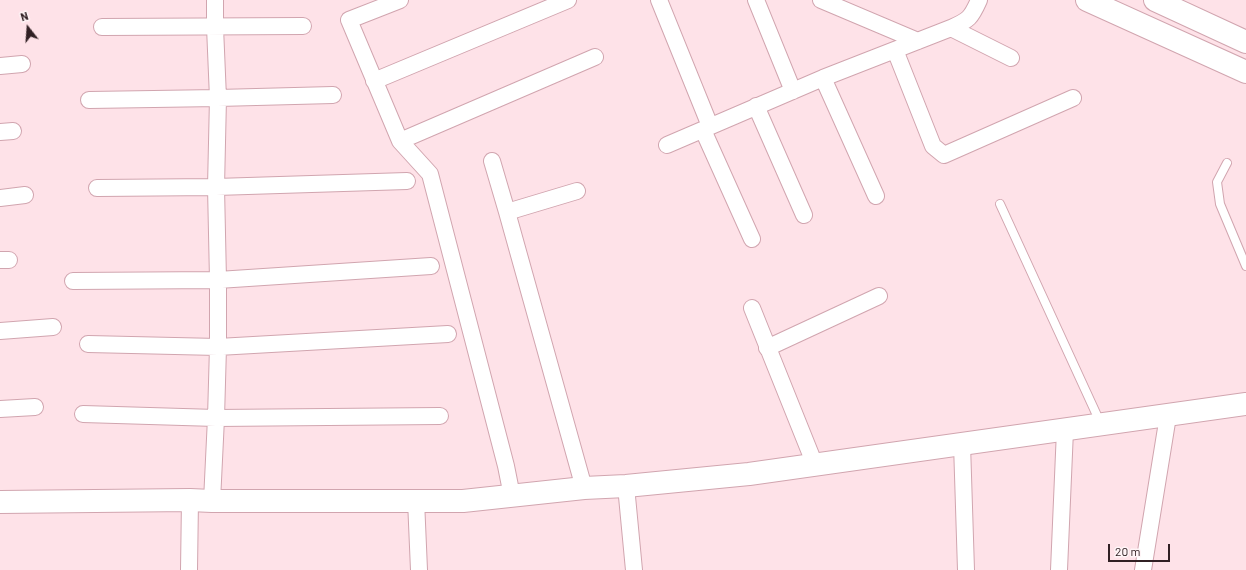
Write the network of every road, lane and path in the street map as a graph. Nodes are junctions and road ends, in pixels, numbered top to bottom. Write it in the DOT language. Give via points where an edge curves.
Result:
graph roads {
  1 [pos="215,0"];
  2 [pos="400,0"];
  3 [pos="568,0"];
  4 [pos="659,0"];
  5 [pos="756,0"];
  6 [pos="821,0"];
  7 [pos="979,0"];
  8 [pos="1088,0"];
  9 [pos="1155,0"];
  10 [pos="303,26"];
  11 [pos="102,27"];
  12 [pos="215,27"];
  13 [pos="952,28"];
  14 [pos="918,41"];
  15 [pos="1246,42"];
  16 [pos="895,50"];
  17 [pos="595,57"];
  18 [pos="1011,58"];
  19 [pos="22,64"];
  20 [pos="0,66"];
  21 [pos="1246,72"];
  22 [pos="823,78"];
  23 [pos="374,80"];
  24 [pos="793,91"];
  25 [pos="333,95"];
  26 [pos="218,98"];
  27 [pos="1073,98"];
  28 [pos="89,100"];
  29 [pos="756,106"];
  30 [pos="707,128"];
  31 [pos="400,141"];
  32 [pos="667,145"];
  33 [pos="492,161"];
  34 [pos="1227,163"];
  35 [pos="407,181"];
  36 [pos="216,187"];
  37 [pos="97,188"];
  38 [pos="577,191"];
  39 [pos="25,195"];
  40 [pos="876,196"];
  41 [pos="0,198"];
  42 [pos="1000,204"];
  43 [pos="507,212"];
  44 [pos="804,216"];
  45 [pos="752,239"];
  46 [pos="431,266"];
  47 [pos="1246,266"];
  48 [pos="218,280"];
  49 [pos="73,281"];
  50 [pos="879,296"];
  51 [pos="752,308"];
  52 [pos="53,327"];
  53 [pos="0,331"];
  54 [pos="448,334"];
  55 [pos="88,344"];
  56 [pos="218,347"];
  57 [pos="767,348"];
  58 [pos="1246,404"];
  59 [pos="35,407"];
  60 [pos="0,409"];
  61 [pos="84,414"];
  62 [pos="440,416"];
  63 [pos="1168,416"];
  64 [pos="216,418"];
  65 [pos="1101,425"];
  66 [pos="1065,430"];
  67 [pos="962,444"];
  68 [pos="815,465"];
  69 [pos="626,486"];
  70 [pos="584,488"];
  71 [pos="512,496"];
  72 [pos="190,500"];
  73 [pos="416,500"];
  74 [pos="212,501"];
  75 [pos="0,502"];
  76 [pos="189,570"];
  77 [pos="419,570"];
  78 [pos="634,570"];
  79 [pos="966,570"];
  80 [pos="1059,570"];
  81 [pos="1143,570"];
  1 -- 12 [label="street"];
  2 -- 23 [label="street" via="349,20"];
  3 -- 23 [label="street"];
  4 -- 30 [label="street"];
  5 -- 24 [label="street"];
  6 -- 14 [label="street"];
  7 -- 13 [label="street" via="969,19"];
  8 -- 21 [label="street"];
  9 -- 15 [label="street"];
  10 -- 12 [label="street"];
  11 -- 12 [label="street"];
  12 -- 26 [label="street"];
  13 -- 14 [label="street"];
  13 -- 18 [label="street"];
  14 -- 16 [label="street"];
  16 -- 22 [label="street"];
  16 -- 27 [label="street" via="933,146 944,155"];
  17 -- 31 [label="street"];
  19 -- 20 [label="street"];
  22 -- 24 [label="street"];
  22 -- 40 [label="street"];
  23 -- 31 [label="street"];
  24 -- 29 [label="street"];
  25 -- 26 [label="street"];
  26 -- 28 [label="street"];
  26 -- 36 [label="street"];
  29 -- 30 [label="street"];
  29 -- 44 [label="street"];
  30 -- 32 [label="street"];
  30 -- 45 [label="street"];
  31 -- 71 [label="street" via="430,174"];
  33 -- 43 [label="street"];
  34 -- 47 [label="lane" via="1217,182 1220,204"];
  35 -- 36 [label="street"];
  36 -- 37 [label="street"];
  36 -- 48 [label="street"];
  38 -- 43 [label="street"];
  39 -- 41 [label="street"];
  42 -- 65 [label="lane"];
  43 -- 70 [label="street"];
  46 -- 48 [label="street"];
  48 -- 49 [label="street"];
  48 -- 56 [label="street"];
  50 -- 57 [label="street"];
  51 -- 57 [label="street"];
  52 -- 53 [label="street"];
  54 -- 56 [label="street"];
  55 -- 56 [label="street"];
  56 -- 64 [label="street"];
  57 -- 68 [label="street"];
  58 -- 63 [label="street"];
  59 -- 60 [label="street"];
  61 -- 64 [label="street"];
  62 -- 64 [label="street"];
  63 -- 65 [label="street"];
  63 -- 81 [label="street"];
  64 -- 74 [label="street"];
  65 -- 66 [label="street"];
  66 -- 67 [label="street"];
  66 -- 80 [label="street"];
  67 -- 68 [label="street"];
  67 -- 79 [label="street"];
  68 -- 69 [label="street"];
  69 -- 70 [label="street"];
  69 -- 78 [label="street"];
  70 -- 71 [label="street"];
  71 -- 73 [label="street" via="463,501"];
  72 -- 74 [label="street"];
  72 -- 75 [label="street"];
  72 -- 76 [label="street"];
  73 -- 74 [label="street"];
  73 -- 77 [label="street"];
}
